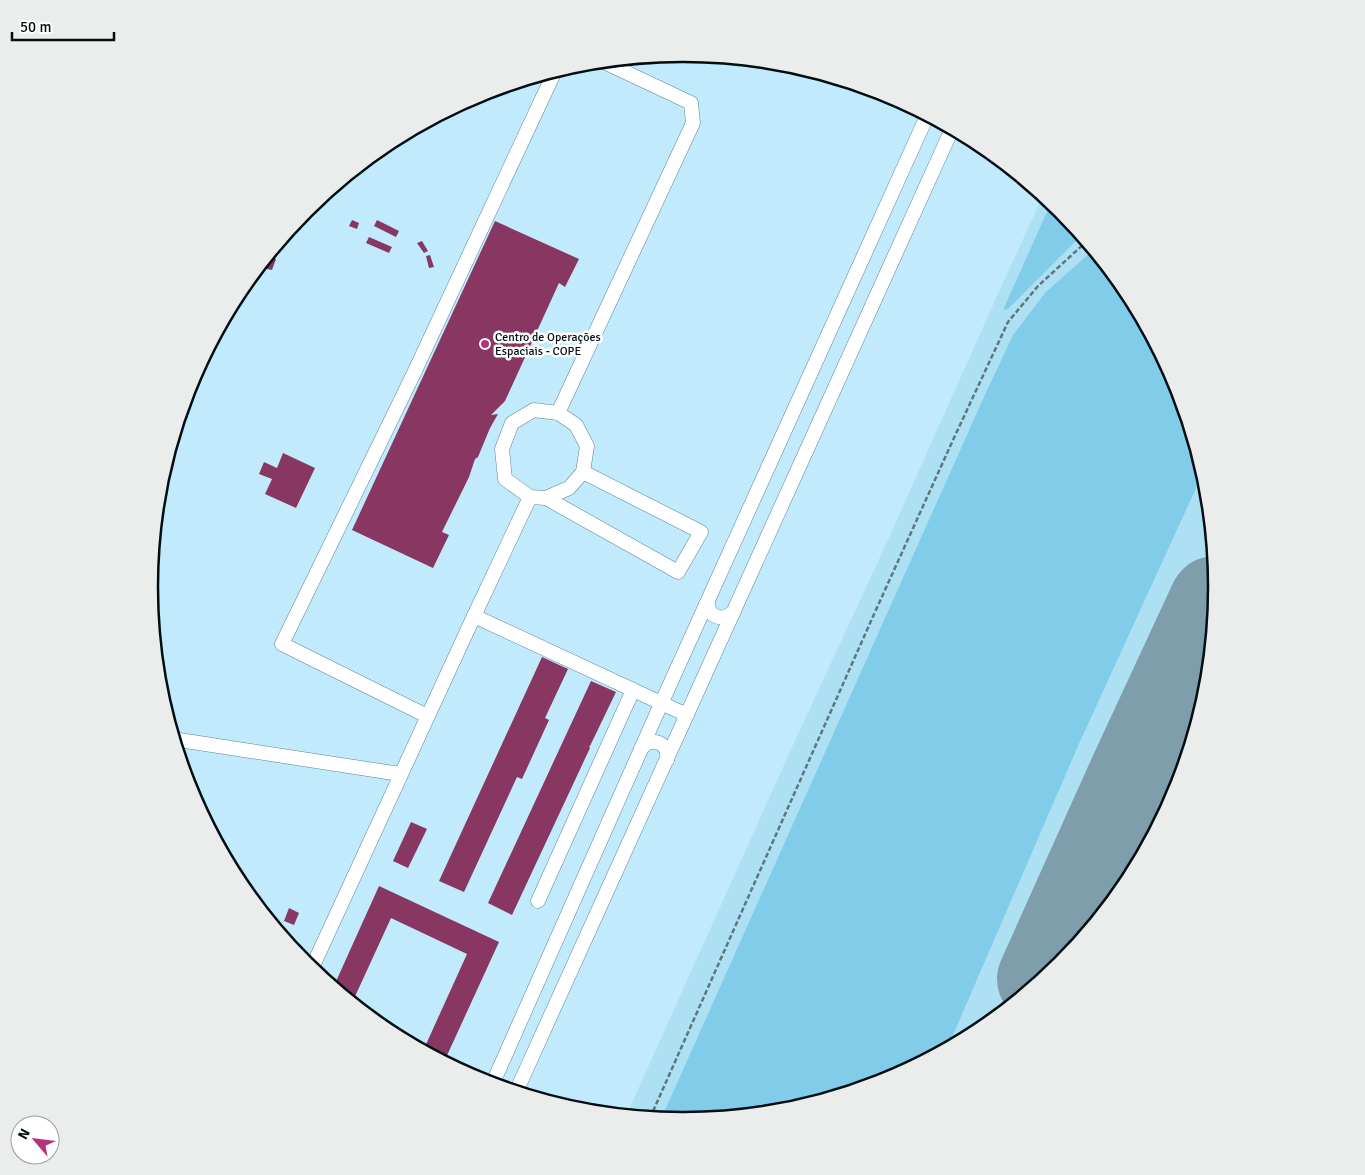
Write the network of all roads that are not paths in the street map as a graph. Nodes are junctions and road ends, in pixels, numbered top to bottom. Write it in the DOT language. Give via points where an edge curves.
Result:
graph roads {
  1 [pos="615,67"];
  2 [pos="551,79"];
  3 [pos="924,122"];
  4 [pos="949,136"];
  5 [pos="558,413"];
  6 [pos="583,472"];
  7 [pos="530,497"];
  8 [pos="546,498"];
  9 [pos="708,600"];
  10 [pos="734,611"];
  11 [pos="474,616"];
  12 [pos="633,690"];
  13 [pos="661,704"];
  14 [pos="687,715"];
  15 [pos="427,716"];
  16 [pos="180,740"];
  17 [pos="641,749"];
  18 [pos="667,760"];
  19 [pos="400,774"];
  20 [pos="538,901"];
  21 [pos="315,962"];
  22 [pos="495,1078"];
  23 [pos="519,1086"];
  1 -- 5 [label="street" via="691,103 693,123"];
  2 -- 15 [label="street" via="414,373 282,644"];
  3 -- 9 [label="street"];
  4 -- 10 [label="street"];
  5 -- 6 [label="street" via="576,425 587,446"];
  5 -- 7 [label="street" via="534,410 512,423 502,449 505,478"];
  6 -- 8 [label="street" via="569,488"];
  6 -- 8 [label="street" via="700,532 678,572"];
  7 -- 8 [label="street"];
  7 -- 11 [label="street"];
  9 -- 10 [label="street" via="711,612 718,617 727,617"];
  9 -- 13 [label="street"];
  10 -- 14 [label="street"];
  11 -- 12 [label="street"];
  11 -- 15 [label="street"];
  12 -- 13 [label="street"];
  12 -- 20 [label="street"];
  13 -- 14 [label="street"];
  13 -- 17 [label="street"];
  14 -- 18 [label="street"];
  15 -- 19 [label="street"];
  16 -- 19 [label="street"];
  17 -- 18 [label="street" via="652,741 661,744 667,751"];
  17 -- 22 [label="street"];
  18 -- 23 [label="street"];
  19 -- 21 [label="street"];
}
